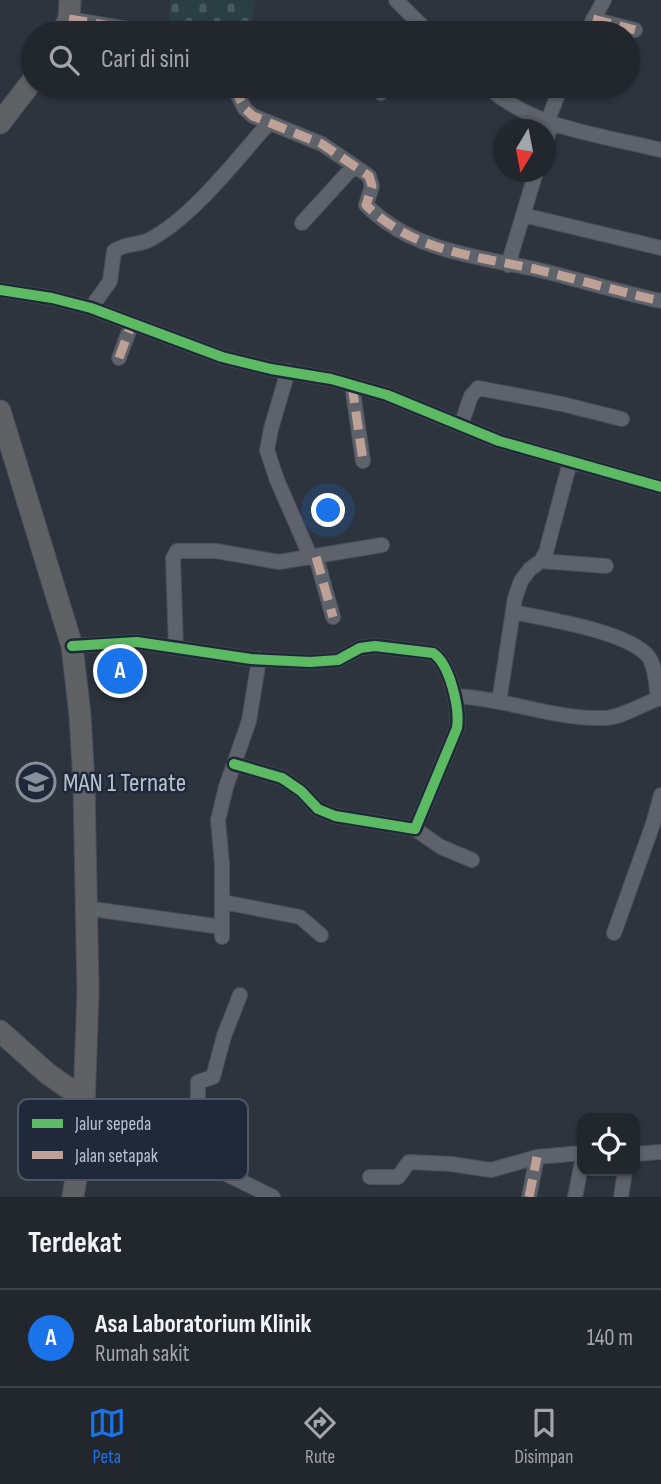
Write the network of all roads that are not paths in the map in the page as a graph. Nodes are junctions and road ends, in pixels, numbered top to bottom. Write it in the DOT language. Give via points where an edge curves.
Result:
graph roads {
  1 [pos="396,0"];
  2 [pos="604,0"];
  3 [pos="67,17"];
  4 [pos="593,19"];
  5 [pos="88,21"];
  6 [pos="416,21"];
  7 [pos="601,21"];
  8 [pos="21,96"];
  9 [pos="240,98"];
  10 [pos="502,98"];
  11 [pos="557,98"];
  12 [pos="539,119"];
  13 [pos="551,119"];
  14 [pos="0,124"];
  15 [pos="268,124"];
  16 [pos="556,126"];
  17 [pos="661,150"];
  18 [pos="355,166"];
  19 [pos="533,182"];
  20 [pos="523,215"];
  21 [pos="302,223"];
  22 [pos="661,248"];
  23 [pos="508,265"];
  24 [pos="0,290"];
  25 [pos="661,302"];
  26 [pos="91,308"];
  27 [pos="132,323"];
  28 [pos="119,358"];
  29 [pos="288,372"];
  30 [pos="352,386"];
  31 [pos="0,411"];
  32 [pos="622,419"];
  33 [pos="461,425"];
  34 [pos="363,461"];
  35 [pos="570,462"];
  36 [pos="661,487"];
  37 [pos="382,545"];
  38 [pos="314,558"];
  39 [pos="541,561"];
  40 [pos="606,566"];
  41 [pos="513,612"];
  42 [pos="333,617"];
  43 [pos="72,646"];
  44 [pos="176,648"];
  45 [pos="259,659"];
  46 [pos="455,696"];
  47 [pos="660,698"];
  48 [pos="499,702"];
  49 [pos="234,764"];
  50 [pos="661,795"];
  51 [pos="415,829"];
  52 [pos="472,860"];
  53 [pos="223,902"];
  54 [pos="85,908"];
  55 [pos="614,933"];
  56 [pos="320,935"];
  57 [pos="240,995"];
  58 [pos="0,1031"];
  59 [pos="84,1099"];
  60 [pos="198,1099"];
  61 [pos="661,1152"];
  62 [pos="577,1153"];
  63 [pos="640,1154"];
  64 [pos="537,1157"];
  65 [pos="579,1176"];
  66 [pos="624,1176"];
  67 [pos="370,1177"];
  68 [pos="237,1180"];
  69 [pos="273,1197"];
  70 [pos="529,1197"];
  71 [pos="575,1197"];
  72 [pos="621,1197"];
  1 -- 6 [label="street"];
  2 -- 4 [label="street"];
  3 -- 5 [label="street"];
  4 -- 7 [label="street"];
  8 -- 14 [label="highway"];
  9 -- 15 [label="street" via="253,116"];
  10 -- 12 [label="street"];
  11 -- 13 [label="street"];
  15 -- 18 [label="street" via="322,144"];
  15 -- 26 [label="street" via="184,215 147,242 128,243 114,251 110,281"];
  16 -- 17 [label="street"];
  18 -- 21 [label="street"];
  18 -- 23 [label="street" via="372,181 366,205 397,230 439,249"];
  19 -- 20 [label="street"];
  20 -- 22 [label="street"];
  20 -- 23 [label="street"];
  23 -- 25 [label="street"];
  24 -- 26 [label="street"];
  26 -- 27 [label="street"];
  27 -- 28 [label="street"];
  27 -- 29 [label="street" via="222,358"];
  29 -- 30 [label="street"];
  29 -- 38 [label="street" via="267,450"];
  30 -- 33 [label="street"];
  30 -- 34 [label="street"];
  31 -- 43 [label="highway"];
  32 -- 33 [label="street" via="478,388"];
  33 -- 35 [label="street"];
  35 -- 36 [label="street"];
  35 -- 39 [label="street"];
  37 -- 38 [label="street"];
  38 -- 42 [label="street"];
  38 -- 44 [label="street" via="279,562 216,551 177,551 173,558"];
  39 -- 40 [label="street"];
  39 -- 41 [label="street" via="521,581"];
  41 -- 47 [label="street" via="586,626 640,649 652,664"];
  41 -- 48 [label="street"];
  43 -- 44 [label="street" via="137,642"];
  43 -- 54 [label="highway" via="84,784"];
  44 -- 45 [label="street"];
  45 -- 46 [label="street" via="329,662 374,646 424,650 440,657"];
  45 -- 49 [label="street" via="249,721"];
  46 -- 48 [label="street"];
  46 -- 51 [label="street" via="458,718 454,738"];
  47 -- 48 [label="street" via="608,718"];
  49 -- 51 [label="street" via="282,778 318,809 335,816"];
  49 -- 53 [label="street" via="218,820"];
  50 -- 55 [label="street"];
  51 -- 52 [label="street"];
  53 -- 54 [label="street" via="222,932"];
  53 -- 56 [label="street" via="300,917"];
  54 -- 59 [label="highway"];
  57 -- 60 [label="street" via="213,1077 198,1082"];
  58 -- 59 [label="highway"];
  61 -- 63 [label="street"];
  62 -- 64 [label="street"];
  64 -- 67 [label="street" via="491,1170 409,1162 398,1177"];
  64 -- 70 [label="street"];
  65 -- 71 [label="street"];
  66 -- 72 [label="street"];
  68 -- 69 [label="street"];
}
